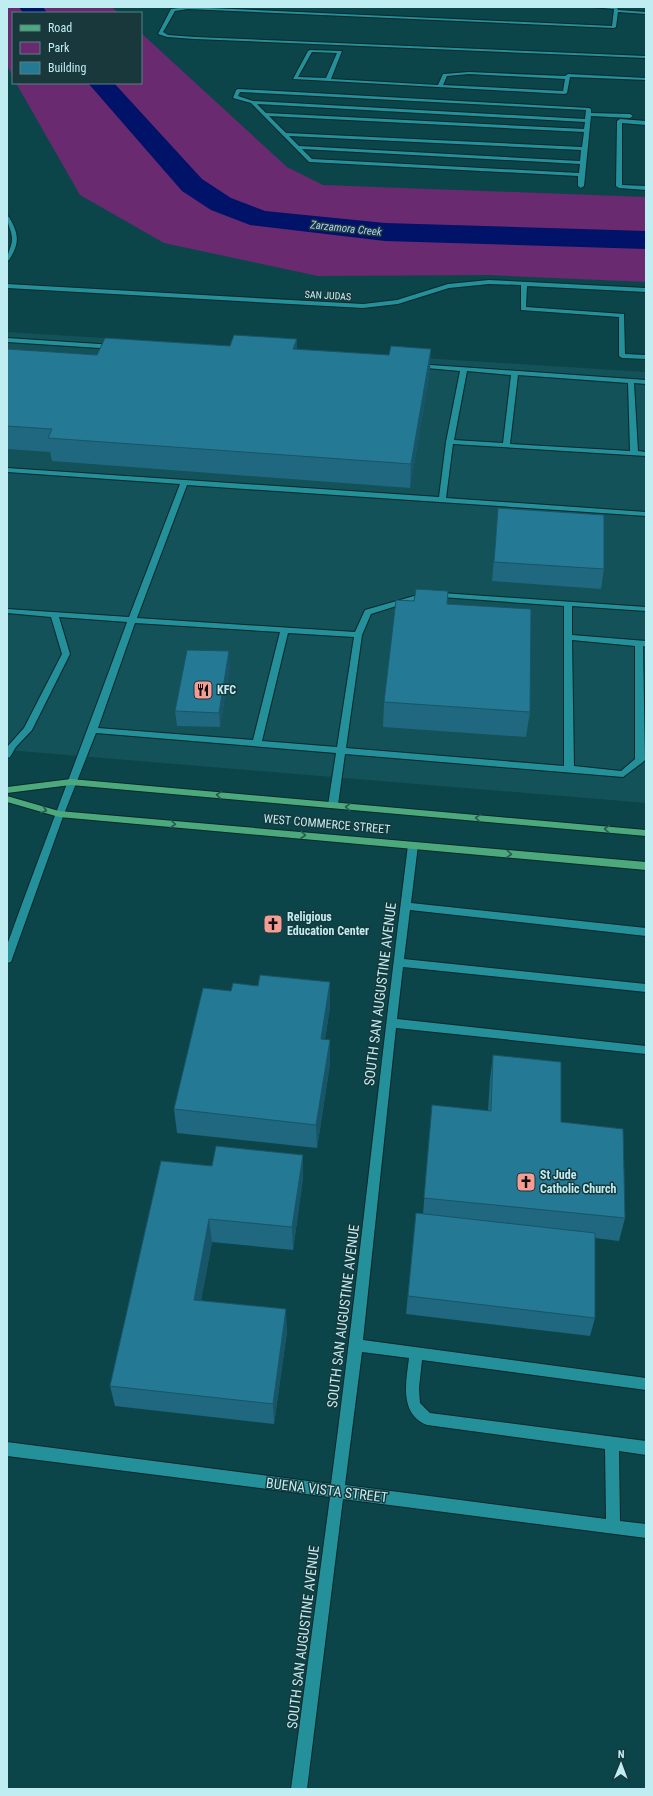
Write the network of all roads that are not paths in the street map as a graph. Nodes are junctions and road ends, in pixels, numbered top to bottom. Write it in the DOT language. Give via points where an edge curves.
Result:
graph roads {
  1 [pos="595,7"];
  2 [pos="274,10"];
  3 [pos="616,11"];
  4 [pos="646,13"];
  5 [pos="646,57"];
  6 [pos="568,78"];
  7 [pos="328,79"];
  8 [pos="646,79"];
  9 [pos="440,86"];
  10 [pos="253,102"];
  11 [pos="265,114"];
  12 [pos="589,114"];
  13 [pos="644,120"];
  14 [pos="587,121"];
  15 [pos="587,132"];
  16 [pos="284,134"];
  17 [pos="297,147"];
  18 [pos="584,149"];
  19 [pos="583,163"];
  20 [pos="582,175"];
  21 [pos="581,186"];
  22 [pos="646,188"];
  23 [pos="7,218"];
  24 [pos="7,259"];
  25 [pos="524,283"];
  26 [pos="7,286"];
  27 [pos="646,290"];
  28 [pos="7,340"];
  29 [pos="122,347"];
  30 [pos="646,357"];
  31 [pos="407,365"];
  32 [pos="464,369"];
  33 [pos="515,373"];
  34 [pos="632,381"];
  35 [pos="646,382"];
  36 [pos="450,442"];
  37 [pos="506,445"];
  38 [pos="634,453"];
  39 [pos="646,454"];
  40 [pos="7,470"];
  41 [pos="184,482"];
  42 [pos="442,500"];
  43 [pos="646,514"];
  44 [pos="568,604"];
  45 [pos="646,609"];
  46 [pos="7,611"];
  47 [pos="54,614"];
  48 [pos="132,620"];
  49 [pos="285,630"];
  50 [pos="358,635"];
  51 [pos="568,637"];
  52 [pos="643,644"];
  53 [pos="93,730"];
  54 [pos="258,744"];
  55 [pos="341,751"];
  56 [pos="7,755"];
  57 [pos="569,769"];
  58 [pos="72,782"];
  59 [pos="7,790"];
  60 [pos="7,799"];
  61 [pos="333,805"];
  62 [pos="60,814"];
  63 [pos="646,833"];
  64 [pos="413,845"];
  65 [pos="646,866"];
  66 [pos="405,906"];
  67 [pos="646,932"];
  68 [pos="7,959"];
  69 [pos="398,962"];
  70 [pos="646,988"];
  71 [pos="391,1023"];
  72 [pos="646,1050"];
  73 [pos="356,1345"];
  74 [pos="416,1353"];
  75 [pos="646,1384"];
  76 [pos="612,1443"];
  77 [pos="646,1448"];
  78 [pos="7,1449"];
  79 [pos="337,1492"];
  80 [pos="613,1526"];
  81 [pos="646,1531"];
  82 [pos="299,1789"];
  1 -- 3 [label="street" via="616,8"];
  2 -- 3 [label="street" via="614,27"];
  2 -- 5 [label="street" via="173,10 160,33 195,38"];
  3 -- 4 [label="street"];
  6 -- 8 [label="street" via="568,75"];
  6 -- 9 [label="street" via="469,73 445,75"];
  6 -- 9 [label="street" via="565,93"];
  7 -- 7 [label="street" via="295,78 310,51 340,52"];
  7 -- 9 [label="street"];
  10 -- 11 [label="street"];
  10 -- 12 [label="street" via="235,97 238,90 589,109"];
  10 -- 14 [label="street"];
  11 -- 15 [label="street"];
  11 -- 16 [label="street"];
  12 -- 13 [label="street"];
  12 -- 14 [label="street"];
  13 -- 22 [label="street" via="620,121 619,186"];
  14 -- 15 [label="street"];
  15 -- 18 [label="street"];
  16 -- 17 [label="street"];
  16 -- 18 [label="street"];
  17 -- 19 [label="street"];
  17 -- 20 [label="street" via="311,161"];
  18 -- 19 [label="street"];
  19 -- 20 [label="street"];
  20 -- 21 [label="street"];
  23 -- 24 [label="street" via="15,234 16,244"];
  25 -- 26 [label="street, SAN JUDAS" via="466,283 398,302 363,306"];
  25 -- 27 [label="street, SAN JUDAS"];
  25 -- 30 [label="street" via="523,309 622,315 622,356"];
  28 -- 29 [label="street"];
  31 -- 32 [label="street"];
  32 -- 33 [label="street"];
  32 -- 36 [label="street"];
  33 -- 34 [label="street"];
  33 -- 37 [label="street"];
  34 -- 35 [label="street"];
  34 -- 38 [label="street"];
  36 -- 37 [label="street"];
  36 -- 42 [label="street"];
  37 -- 38 [label="street"];
  38 -- 39 [label="street"];
  40 -- 41 [label="street"];
  41 -- 42 [label="street"];
  41 -- 48 [label="street"];
  42 -- 43 [label="street"];
  44 -- 45 [label="street"];
  44 -- 50 [label="street" via="428,594 368,612"];
  44 -- 51 [label="street"];
  46 -- 47 [label="street"];
  47 -- 48 [label="street"];
  47 -- 56 [label="street" via="66,654 28,730 13,744"];
  48 -- 49 [label="street"];
  48 -- 53 [label="street"];
  49 -- 50 [label="street"];
  49 -- 54 [label="street"];
  50 -- 55 [label="street"];
  51 -- 52 [label="street"];
  51 -- 57 [label="street"];
  52 -- 57 [label="street" via="640,760 623,774"];
  53 -- 54 [label="street"];
  53 -- 58 [label="street"];
  54 -- 55 [label="street"];
  55 -- 57 [label="street"];
  55 -- 61 [label="street"];
  58 -- 59 [label="main road, WEST COMMERCE STREET"];
  61 -- 58 [label="main road, WEST COMMERCE STREET, one-way"];
  58 -- 62 [label="street"];
  60 -- 62 [label="main road, WEST COMMERCE STREET, one-way"];
  63 -- 61 [label="main road, WEST COMMERCE STREET, one-way"];
  62 -- 64 [label="main road, WEST COMMERCE STREET, one-way"];
  62 -- 68 [label="street"];
  64 -- 65 [label="main road, WEST COMMERCE STREET, one-way"];
  64 -- 66 [label="street, SOUTH SAN AUGUSTINE AVENUE"];
  66 -- 67 [label="street"];
  66 -- 69 [label="street, SOUTH SAN AUGUSTINE AVENUE"];
  69 -- 70 [label="street"];
  69 -- 71 [label="street, SOUTH SAN AUGUSTINE AVENUE"];
  71 -- 72 [label="street"];
  71 -- 73 [label="street, SOUTH SAN AUGUSTINE AVENUE"];
  73 -- 74 [label="street"];
  73 -- 79 [label="street, SOUTH SAN AUGUSTINE AVENUE"];
  74 -- 75 [label="street"];
  74 -- 76 [label="street" via="412,1388 414,1406 427,1418"];
  76 -- 77 [label="street"];
  76 -- 80 [label="street"];
  78 -- 79 [label="street, BUENA VISTA STREET"];
  79 -- 80 [label="street, BUENA VISTA STREET"];
  79 -- 82 [label="street, SOUTH SAN AUGUSTINE AVENUE"];
  80 -- 81 [label="street, BUENA VISTA STREET"];
}
